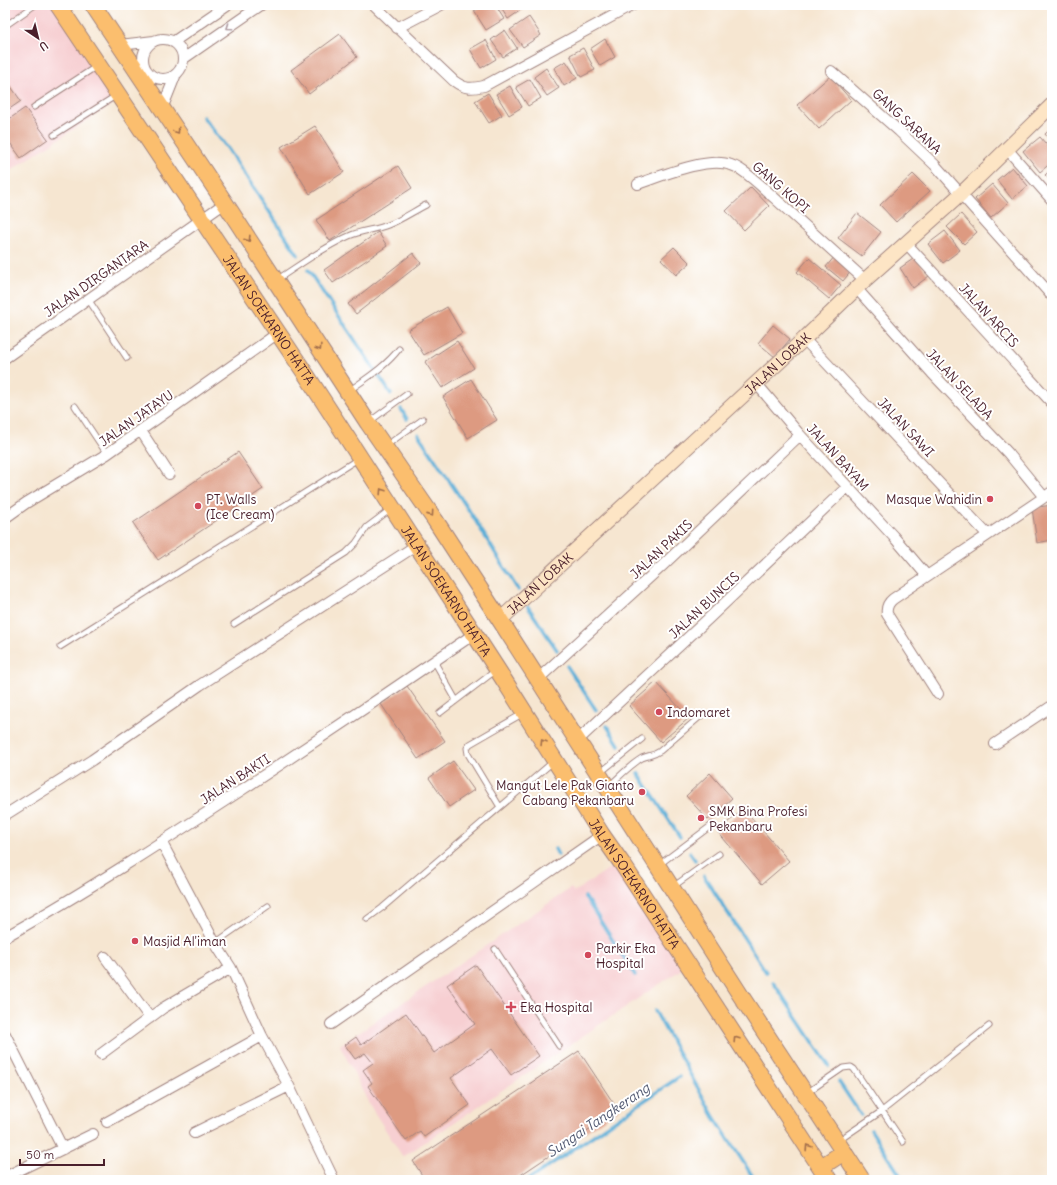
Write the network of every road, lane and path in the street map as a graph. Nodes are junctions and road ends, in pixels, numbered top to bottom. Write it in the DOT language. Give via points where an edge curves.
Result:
graph roads {
  1 [pos="35,5"];
  2 [pos="58,5"];
  3 [pos="93,5"];
  4 [pos="227,5"];
  5 [pos="261,5"];
  6 [pos="374,5"];
  7 [pos="441,5"];
  8 [pos="633,5"];
  9 [pos="5,26"];
  10 [pos="398,28"];
  11 [pos="154,41"];
  12 [pos="173,42"];
  13 [pos="120,45"];
  14 [pos="183,59"];
  15 [pos="98,66"];
  16 [pos="831,71"];
  17 [pos="176,74"];
  18 [pos="118,94"];
  19 [pos="1052,104"];
  20 [pos="34,107"];
  21 [pos="162,108"];
  22 [pos="54,135"];
  23 [pos="1007,148"];
  24 [pos="638,184"];
  25 [pos="961,194"];
  26 [pos="1052,200"];
  27 [pos="225,203"];
  28 [pos="426,204"];
  29 [pos="202,220"];
  30 [pos="906,243"];
  31 [pos="275,281"];
  32 [pos="861,285"];
  33 [pos="1052,296"];
  34 [pos="88,299"];
  35 [pos="278,333"];
  36 [pos="804,339"];
  37 [pos="399,349"];
  38 [pos="5,358"];
  39 [pos="127,358"];
  40 [pos="756,383"];
  41 [pos="348,392"];
  42 [pos="407,394"];
  43 [pos="1052,403"];
  44 [pos="75,406"];
  45 [pos="423,419"];
  46 [pos="368,423"];
  47 [pos="142,431"];
  48 [pos="800,435"];
  49 [pos="384,447"];
  50 [pos="107,454"];
  51 [pos="360,458"];
  52 [pos="170,474"];
  53 [pos="847,486"];
  54 [pos="1048,494"];
  55 [pos="393,508"];
  56 [pos="5,518"];
  57 [pos="987,534"];
  58 [pos="417,545"];
  59 [pos="927,576"];
  60 [pos="500,620"];
  61 [pos="234,624"];
  62 [pos="474,634"];
  63 [pos="60,647"];
  64 [pos="434,661"];
  65 [pos="497,669"];
  66 [pos="538,679"];
  67 [pos="938,694"];
  68 [pos="456,700"];
  69 [pos="1052,706"];
  70 [pos="440,713"];
  71 [pos="525,713"];
  72 [pos="703,714"];
  73 [pos="642,739"];
  74 [pos="577,741"];
  75 [pos="995,744"];
  76 [pos="555,760"];
  77 [pos="599,774"];
  78 [pos="607,788"];
  79 [pos="500,807"];
  80 [pos="5,815"];
  81 [pos="712,825"];
  82 [pos="602,835"];
  83 [pos="162,843"];
  84 [pos="719,854"];
  85 [pos="657,865"];
  86 [pos="672,888"];
  87 [pos="268,906"];
  88 [pos="367,919"];
  89 [pos="5,937"];
  90 [pos="215,943"];
  91 [pos="495,949"];
  92 [pos="105,957"];
  93 [pos="231,968"];
  94 [pos="150,1018"];
  95 [pos="331,1024"];
  96 [pos="989,1026"];
  97 [pos="5,1034"];
  98 [pos="262,1036"];
  99 [pos="559,1046"];
  100 [pos="101,1054"];
  101 [pos="289,1086"];
  102 [pos="805,1094"];
  103 [pos="882,1111"];
  104 [pos="107,1122"];
  105 [pos="194,1133"];
  106 [pos="93,1134"];
  107 [pos="903,1142"];
  108 [pos="841,1147"];
  109 [pos="63,1149"];
  110 [pos="825,1174"];
  111 [pos="5,1177"];
  112 [pos="334,1180"];
  113 [pos="862,1180"];
  1 -- 9 [label="lane"];
  2 -- 15 [label="main road, JALAN SOEKARNO HATTA"];
  3 -- 13 [label="main road, JALAN SOEKARNO HATTA"];
  4 -- 12 [label="street"];
  5 -- 14 [label="street, one-way"];
  6 -- 10 [label="street"];
  7 -- 10 [label="street"];
  8 -- 10 [label="street" via="484,86 472,89 462,87 454,81"];
  11 -- 12 [label="street" via="164,39"];
  11 -- 13 [label="street"];
  11 -- 17 [label="street" via="145,49 142,62 144,68 152,77 158,79 165,80"];
  12 -- 14 [label="street"];
  13 -- 21 [label="main road, JALAN SOEKARNO HATTA"];
  14 -- 17 [label="street"];
  15 -- 18 [label="main road, JALAN SOEKARNO HATTA"];
  15 -- 20 [label="lane"];
  16 -- 25 [label="street, GANG SARANA" via="915,146"];
  17 -- 21 [label="street"];
  18 -- 22 [label="lane"];
  18 -- 29 [label="main road, JALAN SOEKARNO HATTA"];
  19 -- 23 [label="main road, JALAN LOBAK"];
  21 -- 27 [label="main road, JALAN SOEKARNO HATTA, one-way"];
  23 -- 25 [label="main road, JALAN LOBAK"];
  23 -- 26 [label="street"];
  24 -- 32 [label="street, GANG KOPI" via="694,166 723,163 736,166 759,184"];
  25 -- 30 [label="main road, JALAN LOBAK"];
  25 -- 33 [label="street, GANG SARANA"];
  27 -- 29 [label="street, JALAN DIRGANTARA"];
  27 -- 31 [label="main road, JALAN SOEKARNO HATTA, one-way"];
  28 -- 31 [label="lane" via="386,226 348,237"];
  29 -- 34 [label="street, JALAN DIRGANTARA"];
  29 -- 35 [label="main road, JALAN SOEKARNO HATTA"];
  30 -- 32 [label="main road, JALAN LOBAK"];
  30 -- 43 [label="street, JALAN ARCIS"];
  31 -- 41 [label="main road, JALAN SOEKARNO HATTA, one-way"];
  32 -- 36 [label="main road, JALAN LOBAK"];
  32 -- 54 [label="street, JALAN SELADA" via="932,373"];
  34 -- 38 [label="street, JALAN DIRGANTARA"];
  34 -- 39 [label="lane"];
  35 -- 47 [label="street, JALAN JATAYU"];
  35 -- 51 [label="main road, JALAN SOEKARNO HATTA"];
  36 -- 40 [label="main road, JALAN LOBAK"];
  36 -- 57 [label="street, JALAN SAWI"];
  37 -- 41 [label="lane" via="377,371"];
  40 -- 48 [label="street, JALAN BAYAM"];
  40 -- 60 [label="main road, JALAN LOBAK"];
  41 -- 46 [label="main road, JALAN SOEKARNO HATTA"];
  42 -- 46 [label="lane"];
  44 -- 50 [label="lane"];
  45 -- 49 [label="lane"];
  46 -- 49 [label="main road, JALAN SOEKARNO HATTA"];
  47 -- 50 [label="street, JALAN JATAYU"];
  47 -- 52 [label="street"];
  48 -- 53 [label="street, JALAN BAYAM"];
  48 -- 66 [label="street, JALAN PAKIS"];
  49 -- 60 [label="main road, JALAN SOEKARNO HATTA, one-way"];
  50 -- 56 [label="street, JALAN JATAYU"];
  55 -- 51 [label="main road, JALAN SOEKARNO HATTA, one-way"];
  51 -- 63 [label="lane"];
  53 -- 59 [label="street, JALAN BAYAM"];
  53 -- 74 [label="street, JALAN BUNCIS"];
  54 -- 57 [label="street"];
  55 -- 58 [label="main road, JALAN SOEKARNO HATTA"];
  55 -- 61 [label="lane" via="368,527 346,553"];
  57 -- 59 [label="street"];
  58 -- 62 [label="main road, JALAN SOEKARNO HATTA"];
  58 -- 80 [label="street"];
  59 -- 67 [label="street" via="892,599 886,610"];
  60 -- 66 [label="main road, JALAN SOEKARNO HATTA"];
  62 -- 64 [label="street, JALAN BAKTI"];
  62 -- 65 [label="main road, JALAN SOEKARNO HATTA"];
  64 -- 68 [label="lane"];
  64 -- 83 [label="street, JALAN BAKTI"];
  65 -- 68 [label="lane"];
  65 -- 71 [label="main road, JALAN SOEKARNO HATTA"];
  66 -- 74 [label="main road, JALAN SOEKARNO HATTA"];
  68 -- 70 [label="lane"];
  69 -- 75 [label="street"];
  76 -- 71 [label="main road, JALAN SOEKARNO HATTA, one-way"];
  71 -- 79 [label="lane" via="467,748 468,754"];
  72 -- 78 [label="lane" via="655,755 636,762"];
  73 -- 77 [label="lane"];
  74 -- 77 [label="main road, JALAN SOEKARNO HATTA"];
  76 -- 79 [label="lane"];
  76 -- 82 [label="main road, JALAN SOEKARNO HATTA"];
  77 -- 78 [label="main road, JALAN SOEKARNO HATTA"];
  78 -- 85 [label="main road, JALAN SOEKARNO HATTA"];
  79 -- 88 [label="lane"];
  81 -- 85 [label="lane"];
  82 -- 95 [label="street"];
  110 -- 82 [label="main road, JALAN SOEKARNO HATTA, one-way"];
  83 -- 89 [label="street, JALAN BAKTI"];
  83 -- 90 [label="street"];
  84 -- 86 [label="lane"];
  85 -- 86 [label="main road, JALAN SOEKARNO HATTA"];
  86 -- 102 [label="main road, JALAN SOEKARNO HATTA"];
  87 -- 90 [label="lane"];
  90 -- 93 [label="street"];
  91 -- 99 [label="lane"];
  92 -- 94 [label="street"];
  93 -- 94 [label="street"];
  93 -- 98 [label="street"];
  94 -- 100 [label="street"];
  96 -- 103 [label="lane"];
  97 -- 109 [label="street"];
  98 -- 101 [label="street"];
  98 -- 104 [label="street"];
  101 -- 105 [label="street"];
  101 -- 112 [label="street"];
  102 -- 103 [label="lane" via="847,1067 856,1071"];
  102 -- 108 [label="main road, JALAN SOEKARNO HATTA"];
  103 -- 107 [label="lane"];
  103 -- 108 [label="lane"];
  106 -- 109 [label="street"];
  108 -- 110 [label="main road"];
  108 -- 113 [label="main road, JALAN SOEKARNO HATTA"];
  109 -- 111 [label="street"];
}
